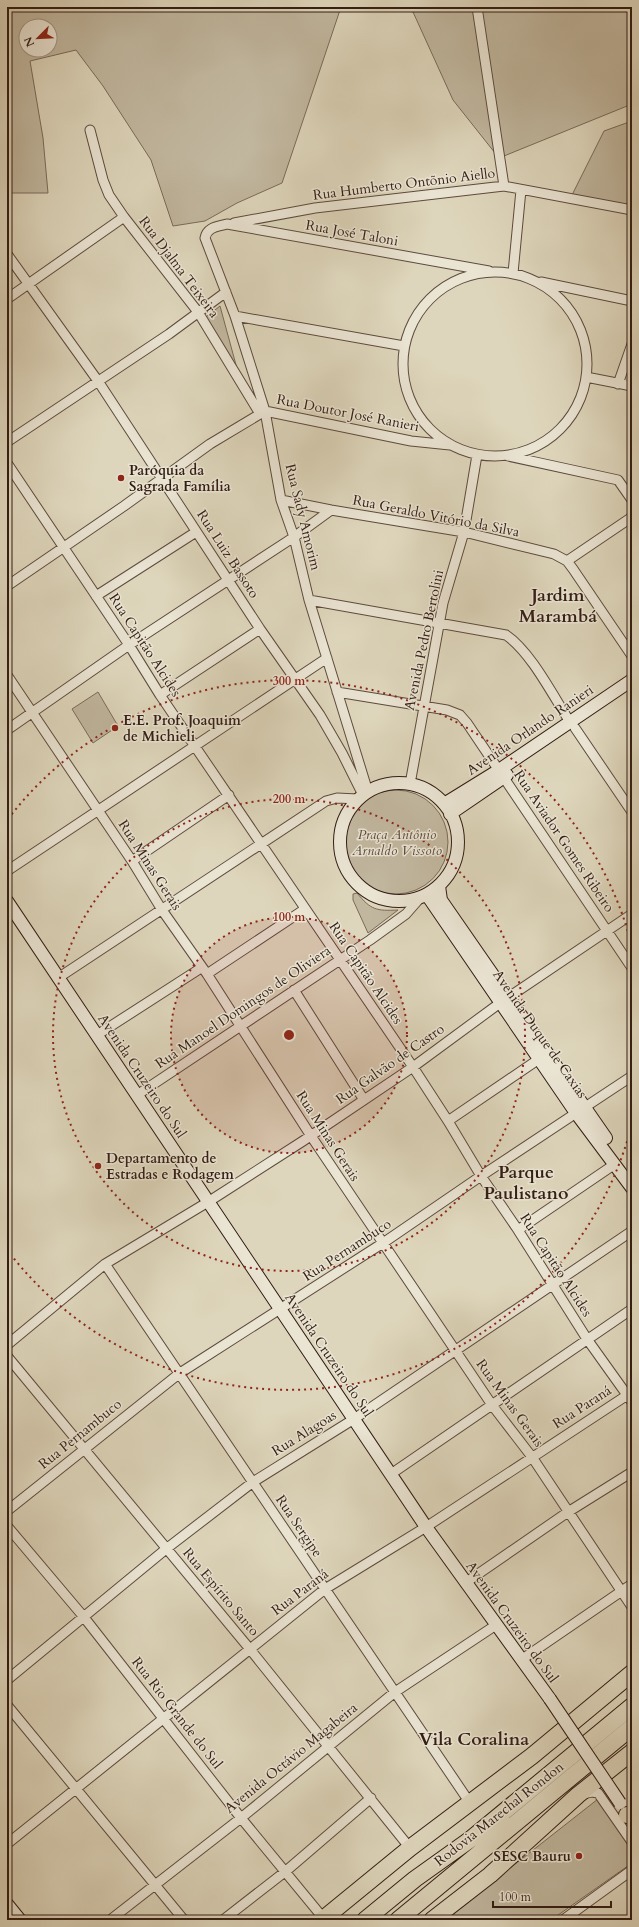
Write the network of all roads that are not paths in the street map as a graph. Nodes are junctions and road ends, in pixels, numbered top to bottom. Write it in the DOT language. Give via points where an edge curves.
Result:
graph roads {
  1 [pos="477,7"];
  2 [pos="90,130"];
  3 [pos="504,186"];
  4 [pos="521,190"];
  5 [pos="632,210"];
  6 [pos="124,217"];
  7 [pos="227,224"];
  8 [pos="210,229"];
  9 [pos="7,254"];
  10 [pos="489,271"];
  11 [pos="513,273"];
  12 [pos="535,280"];
  13 [pos="30,284"];
  14 [pos="226,292"];
  15 [pos="7,299"];
  16 [pos="632,301"];
  17 [pos="198,312"];
  18 [pos="235,316"];
  19 [pos="632,344"];
  20 [pos="404,346"];
  21 [pos="586,377"];
  22 [pos="98,381"];
  23 [pos="618,384"];
  24 [pos="632,386"];
  25 [pos="263,413"];
  26 [pos="7,442"];
  27 [pos="450,445"];
  28 [pos="477,455"];
  29 [pos="507,456"];
  30 [pos="7,462"];
  31 [pos="162,479"];
  32 [pos="281,500"];
  33 [pos="632,500"];
  34 [pos="331,510"];
  35 [pos="632,518"];
  36 [pos="196,532"];
  37 [pos="464,532"];
  38 [pos="294,537"];
  39 [pos="65,548"];
  40 [pos="567,561"];
  41 [pos="229,580"];
  42 [pos="7,586"];
  43 [pos="96,596"];
  44 [pos="309,600"];
  45 [pos="439,623"];
  46 [pos="260,629"];
  47 [pos="129,645"];
  48 [pos="632,656"];
  49 [pos="326,658"];
  50 [pos="7,676"];
  51 [pos="294,679"];
  52 [pos="632,680"];
  53 [pos="632,689"];
  54 [pos="337,692"];
  55 [pos="160,695"];
  56 [pos="423,707"];
  57 [pos="33,713"];
  58 [pos="573,725"];
  59 [pos="7,730"];
  60 [pos="195,746"];
  61 [pos="502,774"];
  62 [pos="410,784"];
  63 [pos="229,795"];
  64 [pos="363,795"];
  65 [pos="447,809"];
  66 [pos="98,810"];
  67 [pos="632,812"];
  68 [pos="262,844"];
  69 [pos="132,861"];
  70 [pos="7,871"];
  71 [pos="439,886"];
  72 [pos="423,896"];
  73 [pos="7,901"];
  74 [pos="305,909"];
  75 [pos="162,910"];
  76 [pos="632,914"];
  77 [pos="607,930"];
  78 [pos="341,960"];
  79 [pos="632,968"];
  80 [pos="204,971"];
  81 [pos="58,978"];
  82 [pos="294,990"];
  83 [pos="504,1000"];
  84 [pos="240,1026"];
  85 [pos="97,1035"];
  86 [pos="539,1059"];
  87 [pos="413,1067"];
  88 [pos="632,1076"];
  89 [pos="137,1095"];
  90 [pos="364,1100"];
  91 [pos="580,1111"];
  92 [pos="448,1121"];
  93 [pos="311,1136"];
  94 [pos="615,1164"];
  95 [pos="632,1175"];
  96 [pos="481,1176"];
  97 [pos="632,1188"];
  98 [pos="208,1202"];
  99 [pos="518,1230"];
  100 [pos="632,1231"];
  101 [pos="383,1243"];
  102 [pos="105,1264"];
  103 [pos="553,1286"];
  104 [pos="632,1309"];
  105 [pos="280,1310"];
  106 [pos="587,1339"];
  107 [pos="7,1345"];
  108 [pos="456,1351"];
  109 [pos="7,1356"];
  110 [pos="180,1373"];
  111 [pos="630,1396"];
  112 [pos="492,1405"];
  113 [pos="354,1419"];
  114 [pos="84,1449"];
  115 [pos="532,1457"];
  116 [pos="632,1472"];
  117 [pos="391,1474"];
  118 [pos="252,1482"];
  119 [pos="7,1511"];
  120 [pos="568,1512"];
  121 [pos="7,1526"];
  122 [pos="426,1527"];
  123 [pos="166,1549"];
  124 [pos="466,1583"];
  125 [pos="632,1584"];
  126 [pos="325,1589"];
  127 [pos="622,1591"];
  128 [pos="632,1607"];
  129 [pos="84,1616"];
  130 [pos="496,1625"];
  131 [pos="249,1648"];
  132 [pos="521,1660"];
  133 [pos="632,1673"];
  134 [pos="7,1680"];
  135 [pos="395,1692"];
  136 [pos="7,1705"];
  137 [pos="632,1706"];
  138 [pos="164,1718"];
  139 [pos="632,1727"];
  140 [pos="327,1745"];
  141 [pos="632,1752"];
  142 [pos="626,1761"];
  143 [pos="560,1787"];
  144 [pos="76,1789"];
  145 [pos="578,1795"];
  146 [pos="371,1798"];
  147 [pos="470,1803"];
  148 [pos="628,1814"];
  149 [pos="241,1818"];
  150 [pos="632,1842"];
  151 [pos="7,1844"];
  152 [pos="410,1848"];
  153 [pos="632,1870"];
  154 [pos="286,1871"];
  155 [pos="155,1884"];
  156 [pos="7,1904"];
  157 [pos="323,1919"];
  158 [pos="20,1920"];
  159 [pos="110,1920"];
  160 [pos="184,1920"];
  161 [pos="223,1920"];
  162 [pos="365,1920"];
  163 [pos="398,1920"];
  164 [pos="422,1920"];
  165 [pos="432,1920"];
  166 [pos="563,1920"];
  1 -- 3 [label="street"];
  2 -- 6 [label="street, Rua Djalma Teixeira" via="103,180"];
  3 -- 4 [label="street, Rua Humberto Ontõnio Aiello"];
  3 -- 7 [label="street, Rua Humberto Ontõnio Aiello" via="315,208"];
  4 -- 5 [label="street, Rua Humberto Ontõnio Aiello"];
  4 -- 11 [label="street"];
  6 -- 13 [label="street"];
  6 -- 17 [label="street, Rua Djalma Teixeira"];
  7 -- 8 [label="street, Rua José Taloni"];
  7 -- 10 [label="street, Rua José Taloni"];
  8 -- 14 [label="street, Rua Sady Amorim" via="206,232 205,238"];
  9 -- 13 [label="street, Rua Luiz Bassoto"];
  10 -- 11 [label="street"];
  10 -- 20 [label="street" via="459,278 433,294 414,318"];
  11 -- 12 [label="street"];
  12 -- 16 [label="street"];
  12 -- 21 [label="street" via="554,293 570,310 581,331 586,354"];
  13 -- 15 [label="street"];
  13 -- 22 [label="street, Rua Luiz Bassoto"];
  14 -- 17 [label="street"];
  14 -- 18 [label="street, Rua Sady Amorim"];
  17 -- 22 [label="street"];
  17 -- 25 [label="street, Rua Djalma Teixeira"];
  18 -- 20 [label="street"];
  18 -- 25 [label="street, Rua Sady Amorim"];
  19 -- 23 [label="street"];
  20 -- 27 [label="street" via="403,375 411,403 427,427"];
  21 -- 23 [label="street"];
  21 -- 29 [label="street" via="577,406 560,430 535,447"];
  22 -- 26 [label="street"];
  22 -- 31 [label="street, Rua Luiz Bassoto"];
  23 -- 24 [label="street"];
  25 -- 27 [label="street, Rua Doutor José Ranieri" via="411,441"];
  25 -- 31 [label="street, Rua Doutor José Ranieri" via="210,444"];
  25 -- 32 [label="street, Rua Sady Amorim"];
  27 -- 28 [label="street"];
  28 -- 29 [label="street"];
  28 -- 37 [label="street, Avenida Pedro Bertolini"];
  29 -- 33 [label="street" via="618,480"];
  30 -- 39 [label="street, Rua Capitão Alcides"];
  31 -- 36 [label="street, Rua Luiz Bassoto"];
  31 -- 39 [label="street, Rua Doutor José Ranieri"];
  32 -- 34 [label="street, Rua Geraldo Vitório da Silva"];
  32 -- 38 [label="street, Rua Sady Amorim"];
  34 -- 37 [label="street, Rua Geraldo Vitório da Silva"];
  34 -- 38 [label="street"];
  35 -- 40 [label="street"];
  36 -- 41 [label="street, Rua Luiz Bassoto"];
  36 -- 43 [label="street"];
  37 -- 40 [label="street, Rua Geraldo Vitório da Silva" via="554,554"];
  37 -- 45 [label="street, Avenida Pedro Bertolini"];
  38 -- 41 [label="street"];
  38 -- 44 [label="street, Rua Sady Amorim"];
  39 -- 42 [label="street, Rua Doutor José Ranieri"];
  39 -- 43 [label="street, Rua Capitão Alcides"];
  40 -- 48 [label="street"];
  41 -- 46 [label="street, Rua Luiz Bassoto"];
  41 -- 47 [label="street"];
  43 -- 47 [label="street, Rua Capitão Alcides"];
  44 -- 45 [label="street"];
  44 -- 49 [label="street, Rua Sady Amorim"];
  45 -- 56 [label="street, Avenida Pedro Bertolini"];
  45 -- 58 [label="street" via="506,635 515,641"];
  46 -- 51 [label="street, Rua Luiz Bassoto"];
  46 -- 55 [label="street"];
  47 -- 55 [label="street, Rua Capitão Alcides"];
  47 -- 57 [label="street"];
  49 -- 51 [label="street"];
  49 -- 54 [label="street, Rua Sady Amorim"];
  50 -- 57 [label="street, Rua Minas Gerais"];
  51 -- 60 [label="street"];
  51 -- 64 [label="street, Rua Luiz Bassoto" via="334,738"];
  52 -- 58 [label="main road, Avenida Orlando Ranieri"];
  53 -- 58 [label="main road, Avenida Orlando Ranieri"];
  54 -- 56 [label="street, Rua Aviador Gomes Ribeiro"];
  54 -- 64 [label="street, Rua Sady Amorim"];
  55 -- 60 [label="street, Rua Capitão Alcides"];
  56 -- 61 [label="street, Rua Aviador Gomes Ribeiro" via="447,710 460,715"];
  56 -- 62 [label="street, Avenida Pedro Bertolini"];
  57 -- 59 [label="street"];
  57 -- 66 [label="street, Rua Minas Gerais"];
  58 -- 61 [label="main road, Avenida Orlando Ranieri"];
  58 -- 67 [label="street"];
  60 -- 63 [label="street, Rua Capitão Alcides"];
  60 -- 66 [label="street"];
  61 -- 65 [label="main road, Avenida Orlando Ranieri"];
  61 -- 77 [label="street, Rua Aviador Gomes Ribeiro"];
  62 -- 64 [label="main road" via="393,783 377,787"];
  62 -- 65 [label="main road" via="428,791"];
  63 -- 68 [label="street, Rua Capitão Alcides"];
  63 -- 69 [label="street"];
  64 -- 68 [label="street" via="326,801"];
  64 -- 72 [label="main road" via="348,812 341,827 339,843 348,874 359,886 382,899 404,902"];
  65 -- 71 [label="main road" via="457,833 458,848 455,862"];
  66 -- 69 [label="street, Rua Minas Gerais"];
  66 -- 70 [label="street"];
  68 -- 74 [label="street, Rua Capitão Alcides"];
  68 -- 75 [label="street"];
  69 -- 75 [label="street, Rua Minas Gerais"];
  71 -- 72 [label="main road"];
  71 -- 83 [label="main road, Avenida Duque de Caxias" via="441,900"];
  72 -- 78 [label="street, Rua Manoel Domingos de Oliviera" via="406,914"];
  72 -- 83 [label="main road, Avenida Duque de Caxias"];
  73 -- 81 [label="main road, Avenida Cruzeiro do Sul"];
  74 -- 78 [label="street, Rua Capitão Alcides"];
  74 -- 80 [label="street"];
  75 -- 80 [label="street, Rua Minas Gerais"];
  75 -- 81 [label="street"];
  76 -- 77 [label="street, Rua Galvão de Castro"];
  77 -- 79 [label="street, Rua Aviador Gomes Ribeiro"];
  77 -- 83 [label="street, Rua Galvão de Castro"];
  78 -- 82 [label="street, Rua Manoel Domingos de Oliviera"];
  78 -- 87 [label="street, Rua Capitão Alcides"];
  80 -- 84 [label="street, Rua Minas Gerais"];
  80 -- 85 [label="street"];
  81 -- 85 [label="main road, Avenida Cruzeiro do Sul"];
  82 -- 84 [label="street, Rua Manoel Domingos de Oliviera"];
  82 -- 90 [label="street"];
  83 -- 86 [label="main road, Avenida Duque de Caxias"];
  83 -- 87 [label="street, Rua Galvão de Castro"];
  83 -- 91 [label="main road, Avenida Duque de Caxias"];
  84 -- 89 [label="street, Rua Manoel Domingos de Oliviera"];
  84 -- 93 [label="street, Rua Minas Gerais"];
  85 -- 89 [label="main road, Avenida Cruzeiro do Sul"];
  86 -- 91 [label="main road, Avenida Duque de Caxias"];
  86 -- 92 [label="street"];
  87 -- 90 [label="street, Rua Galvão de Castro"];
  87 -- 92 [label="street, Rua Capitão Alcides"];
  88 -- 91 [label="street, Rua Pernambuco"];
  89 -- 98 [label="main road, Avenida Cruzeiro do Sul"];
  90 -- 93 [label="street, Rua Galvão de Castro"];
  91 -- 94 [label="main road, Avenida Duque de Caxias"];
  91 -- 95 [label="main road, Avenida Duque de Caxias"];
  91 -- 96 [label="street, Rua Pernambuco"];
  92 -- 96 [label="street, Rua Capitão Alcides"];
  93 -- 98 [label="street, Rua Galvão de Castro"];
  93 -- 101 [label="street, Rua Minas Gerais"];
  94 -- 97 [label="main road, Avenida Duque de Caxias"];
  94 -- 99 [label="street"];
  96 -- 99 [label="street, Rua Capitão Alcides"];
  96 -- 101 [label="street, Rua Pernambuco"];
  98 -- 102 [label="street, Rua Galvão de Castro"];
  98 -- 105 [label="main road, Avenida Cruzeiro do Sul"];
  99 -- 103 [label="street, Rua Capitão Alcides"];
  100 -- 103 [label="street, Rua Alagoas"];
  101 -- 105 [label="street, Rua Pernambuco"];
  101 -- 108 [label="street, Rua Minas Gerais"];
  102 -- 107 [label="street, Rua Galvão de Castro"];
  102 -- 110 [label="street, Rua Sergipe"];
  103 -- 106 [label="street, Rua Capitão Alcides"];
  103 -- 108 [label="street, Rua Alagoas"];
  104 -- 106 [label="street"];
  105 -- 110 [label="street, Rua Pernambuco"];
  105 -- 113 [label="main road, Avenida Cruzeiro do Sul"];
  106 -- 111 [label="street, Rua Capitão Alcides"];
  106 -- 112 [label="street"];
  108 -- 112 [label="street, Rua Minas Gerais"];
  108 -- 113 [label="street, Rua Alagoas"];
  109 -- 114 [label="street, Rua Espírito Santo"];
  110 -- 114 [label="street, Rua Pernambuco"];
  110 -- 118 [label="street, Rua Sergipe"];
  111 -- 115 [label="street, Rua Paraná"];
  112 -- 115 [label="street, Rua Minas Gerais"];
  112 -- 117 [label="street"];
  113 -- 117 [label="main road, Avenida Cruzeiro do Sul"];
  113 -- 118 [label="street, Rua Alagoas"];
  114 -- 119 [label="street, Rua Pernambuco"];
  114 -- 123 [label="street, Rua Espírito Santo"];
  115 -- 120 [label="street, Rua Minas Gerais"];
  115 -- 122 [label="street, Rua Paraná"];
  116 -- 120 [label="street"];
  117 -- 122 [label="main road, Avenida Cruzeiro do Sul"];
  118 -- 123 [label="street, Rua Alagoas"];
  118 -- 126 [label="street, Rua Sergipe"];
  120 -- 124 [label="street"];
  120 -- 127 [label="street, Rua Minas Gerais"];
  121 -- 129 [label="street, Rua Rio Grande do Sul"];
  122 -- 124 [label="main road, Avenida Cruzeiro do Sul"];
  122 -- 126 [label="street, Rua Paraná"];
  123 -- 129 [label="street, Rua Alagoas"];
  123 -- 131 [label="street, Rua Espírito Santo"];
  124 -- 130 [label="main road, Avenida Cruzeiro do Sul"];
  125 -- 127 [label="street"];
  126 -- 131 [label="street, Rua Paraná"];
  126 -- 135 [label="street, Rua Sergipe"];
  127 -- 128 [label="street, Rua Minas Gerais"];
  127 -- 132 [label="street"];
  129 -- 134 [label="street, Rua Alagoas"];
  129 -- 138 [label="street, Rua Rio Grande do Sul"];
  130 -- 132 [label="main road, Avenida Cruzeiro do Sul"];
  130 -- 135 [label="street, Avenida Octávio Magabeira"];
  131 -- 138 [label="street, Rua Paraná"];
  131 -- 140 [label="street, Rua Espírito Santo"];
  132 -- 148 [label="main road, Avenida Cruzeiro do Sul, bridge"];
  133 -- 147 [label="highway" via="532,1756"];
  135 -- 140 [label="street, Avenida Octávio Magabeira"];
  135 -- 147 [label="street, Rua Sergipe"];
  136 -- 144 [label="street"];
  137 -- 162 [label="highway, Rodovia Marechal Rondon" via="471,1839 415,1879"];
  138 -- 144 [label="street, Rua Paraná"];
  138 -- 149 [label="street, Rua Rio Grande do Sul"];
  139 -- 143 [label="highway, Rodovia Marechal Rondon"];
  140 -- 146 [label="street, Rua Espírito Santo"];
  140 -- 149 [label="street, Avenida Octávio Magabeira"];
  141 -- 142 [label="highway"];
  142 -- 145 [label="highway"];
  143 -- 163 [label="highway, Rodovia Marechal Rondon"];
  143 -- 164 [label="highway"];
  144 -- 151 [label="street, Rua Paraná"];
  144 -- 155 [label="street"];
  145 -- 150 [label="street" via="598,1793"];
  145 -- 165 [label="highway" via="490,1875"];
  146 -- 152 [label="street, Rua Espírito Santo"];
  146 -- 154 [label="street"];
  147 -- 152 [label="highway"];
  149 -- 154 [label="street, Rua Rio Grande do Sul"];
  149 -- 155 [label="street, Avenida Octávio Magabeira"];
  152 -- 157 [label="highway"];
  153 -- 166 [label="street"];
  154 -- 157 [label="street, Rua Rio Grande do Sul"];
  154 -- 161 [label="street"];
  155 -- 159 [label="street, Avenida Octávio Magabeira"];
  155 -- 160 [label="street"];
  156 -- 158 [label="main road"];
}
